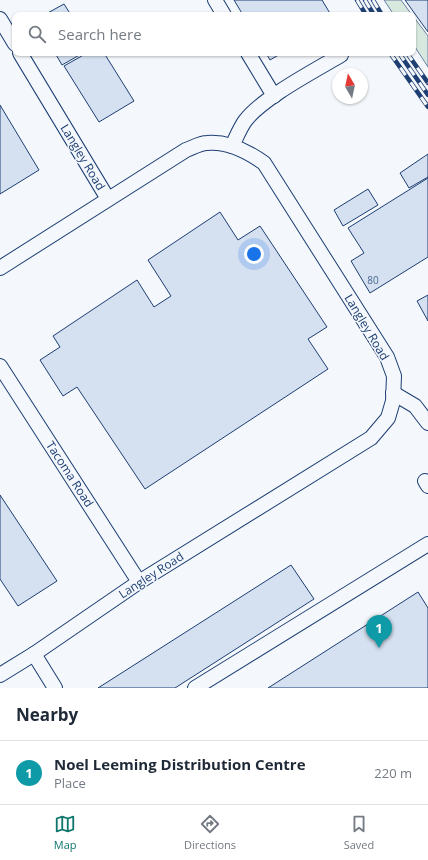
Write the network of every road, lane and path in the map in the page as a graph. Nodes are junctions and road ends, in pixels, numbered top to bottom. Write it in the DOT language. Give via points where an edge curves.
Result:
graph roads {
  1 [pos="215,0"];
  2 [pos="222,12"];
  3 [pos="0,19"];
  4 [pos="12,39"];
  5 [pos="22,56"];
  6 [pos="250,56"];
  7 [pos="338,56"];
  8 [pos="274,96"];
  9 [pos="232,146"];
  10 [pos="108,199"];
  11 [pos="0,268"];
  12 [pos="0,366"];
  13 [pos="393,393"];
  14 [pos="428,423"];
  15 [pos="428,544"];
  16 [pos="139,582"];
  17 [pos="34,654"];
  18 [pos="0,675"];
  19 [pos="55,688"];
  20 [pos="195,688"];
  1 -- 2 [label="street"];
  3 -- 4 [label="street"];
  5 -- 10 [label="street, Langley Road"];
  6 -- 8 [label="street"];
  7 -- 8 [label="street"];
  8 -- 9 [label="street" via="244,122"];
  9 -- 10 [label="street, Langley Road" via="206,143 186,150"];
  9 -- 13 [label="street, Langley Road" via="248,152 264,163 387,357 394,376"];
  10 -- 11 [label="street"];
  12 -- 16 [label="street, Tacoma Road"];
  13 -- 14 [label="street" via="415,406"];
  13 -- 16 [label="street, Langley Road" via="388,418 371,438"];
  15 -- 20 [label="street"];
  16 -- 17 [label="street, Langley Road"];
  17 -- 18 [label="street, Langley Road"];
  17 -- 19 [label="street"];
}
